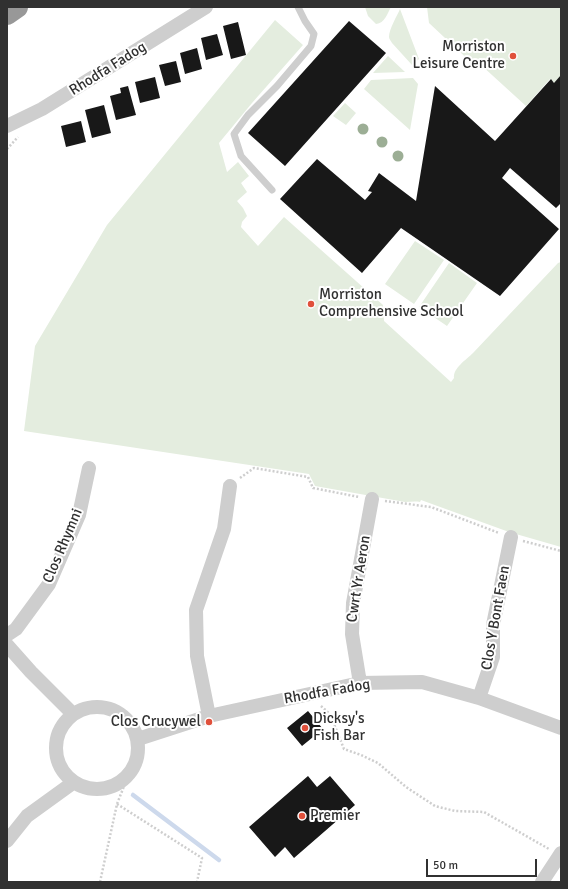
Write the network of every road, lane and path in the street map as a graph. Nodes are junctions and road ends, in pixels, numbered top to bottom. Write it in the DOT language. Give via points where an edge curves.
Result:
graph roads {
  1 [pos="17,7"];
  2 [pos="206,7"];
  3 [pos="298,7"];
  4 [pos="7,14"];
  5 [pos="7,126"];
  6 [pos="272,190"];
  7 [pos="89,468"];
  8 [pos="230,486"];
  9 [pos="372,499"];
  10 [pos="510,538"];
  11 [pos="561,551"];
  12 [pos="7,635"];
  13 [pos="7,645"];
  14 [pos="360,683"];
  15 [pos="308,694"];
  16 [pos="479,698"];
  17 [pos="73,714"];
  18 [pos="210,716"];
  19 [pos="561,728"];
  20 [pos="138,739"];
  21 [pos="128,776"];
  22 [pos="74,782"];
  23 [pos="116,804"];
  24 [pos="7,841"];
  25 [pos="560,854"];
  26 [pos="100,882"];
  27 [pos="197,882"];
  28 [pos="542,882"];
  1 -- 4 [label="highway"];
  2 -- 5 [label="street, Rhodfa Fadog" via="42,109"];
  3 -- 6 [label="lane" via="314,34 311,46 234,134 241,156"];
  7 -- 12 [label="street, Clos Rhymni" via="79,515 49,584 16,628"];
  8 -- 9 [label="path" via="254,468 308,477 313,488"];
  8 -- 18 [label="street" via="224,529 196,610 197,656"];
  9 -- 10 [label="path" via="431,507"];
  9 -- 14 [label="street, Cwrt Yr Aeron" via="353,603 352,634"];
  10 -- 11 [label="path"];
  10 -- 16 [label="street, Clos Y Bont Faen" via="492,625 493,657"];
  13 -- 17 [label="street"];
  14 -- 15 [label="street, Rhodfa Fadog"];
  14 -- 16 [label="street, Rhodfa Fadog" via="422,682"];
  15 -- 18 [label="street, Rhodfa Fadog"];
  15 -- 25 [label="path" via="330,714 344,749 378,763 406,787 435,806 455,811 484,812"];
  16 -- 19 [label="street, Rhodfa Fadog"];
  17 -- 20 [label="street" via="86,708 101,706 117,711 128,720"];
  17 -- 22 [label="street" via="61,727 56,740 56,755 64,772"];
  18 -- 20 [label="street, Rhodfa Fadog"];
  20 -- 21 [label="street" via="138,753"];
  21 -- 22 [label="street" via="116,784 97,789 83,787"];
  21 -- 23 [label="path"];
  22 -- 24 [label="street" via="27,816"];
  23 -- 26 [label="path"];
  23 -- 27 [label="path" via="202,858"];
  25 -- 28 [label="street"];
}
